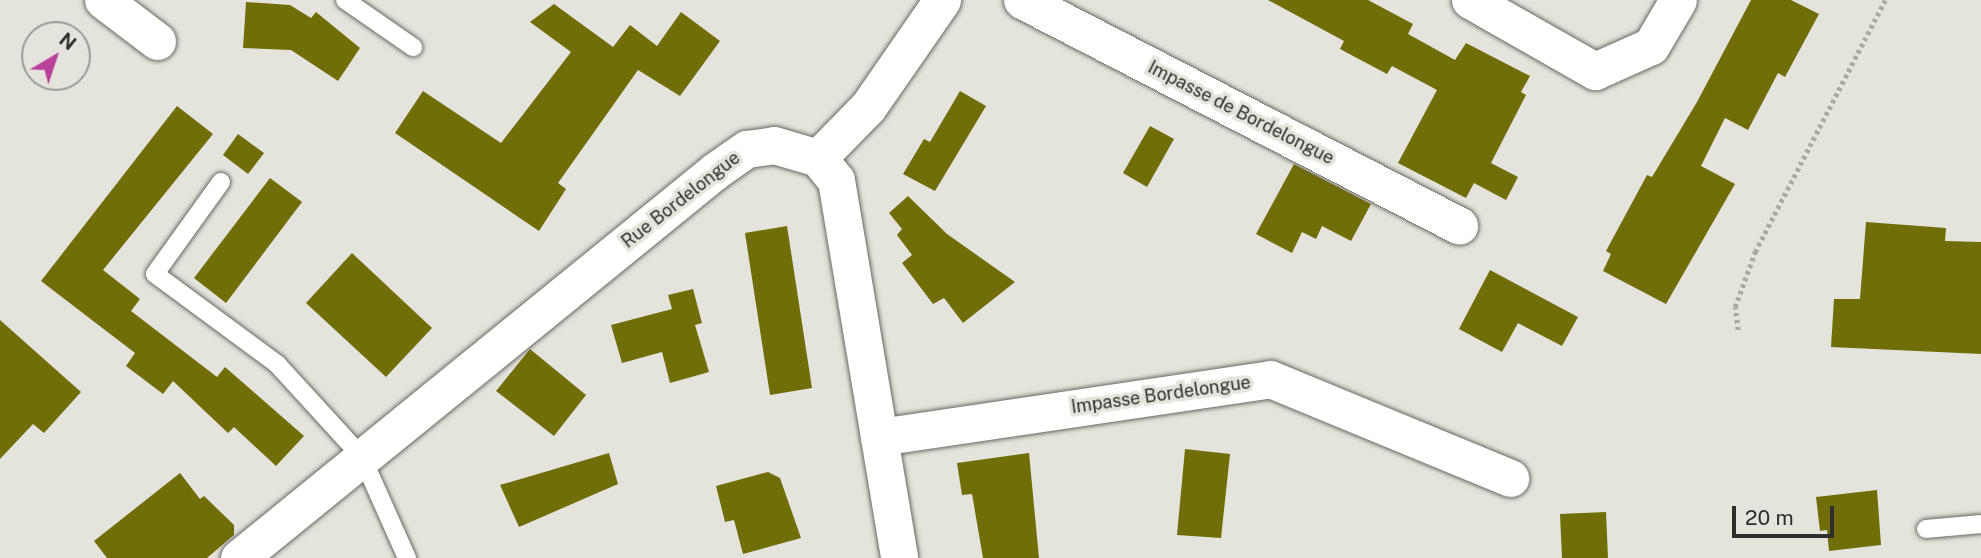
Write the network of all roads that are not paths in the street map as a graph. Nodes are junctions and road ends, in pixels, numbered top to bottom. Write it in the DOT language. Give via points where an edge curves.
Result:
graph roads {
  1 [pos="103,0"];
  2 [pos="345,0"];
  3 [pos="942,0"];
  4 [pos="1022,0"];
  5 [pos="1470,0"];
  6 [pos="1678,0"];
  7 [pos="157,41"];
  8 [pos="413,47"];
  9 [pos="818,158"];
  10 [pos="221,182"];
  11 [pos="1460,226"];
  12 [pos="879,437"];
  13 [pos="362,457"];
  14 [pos="1510,478"];
  15 [pos="1981,524"];
  16 [pos="1926,529"];
  17 [pos="239,558"];
  18 [pos="407,558"];
  19 [pos="900,558"];
  1 -- 7 [label="street"];
  2 -- 8 [label="lane"];
  3 -- 9 [label="street" via="868,107"];
  4 -- 11 [label="street, Impasse de Bordelongue"];
  5 -- 6 [label="street" via="1595,71 1651,46"];
  9 -- 12 [label="street" via="836,180"];
  9 -- 13 [label="street, Rue Bordelongue" via="774,145 747,149"];
  10 -- 13 [label="lane" via="155,274 277,364"];
  12 -- 14 [label="street, Impasse Bordelongue" via="1270,379"];
  12 -- 19 [label="street"];
  13 -- 17 [label="street, Rue Bordelongue"];
  13 -- 18 [label="lane"];
  15 -- 16 [label="lane"];
}
